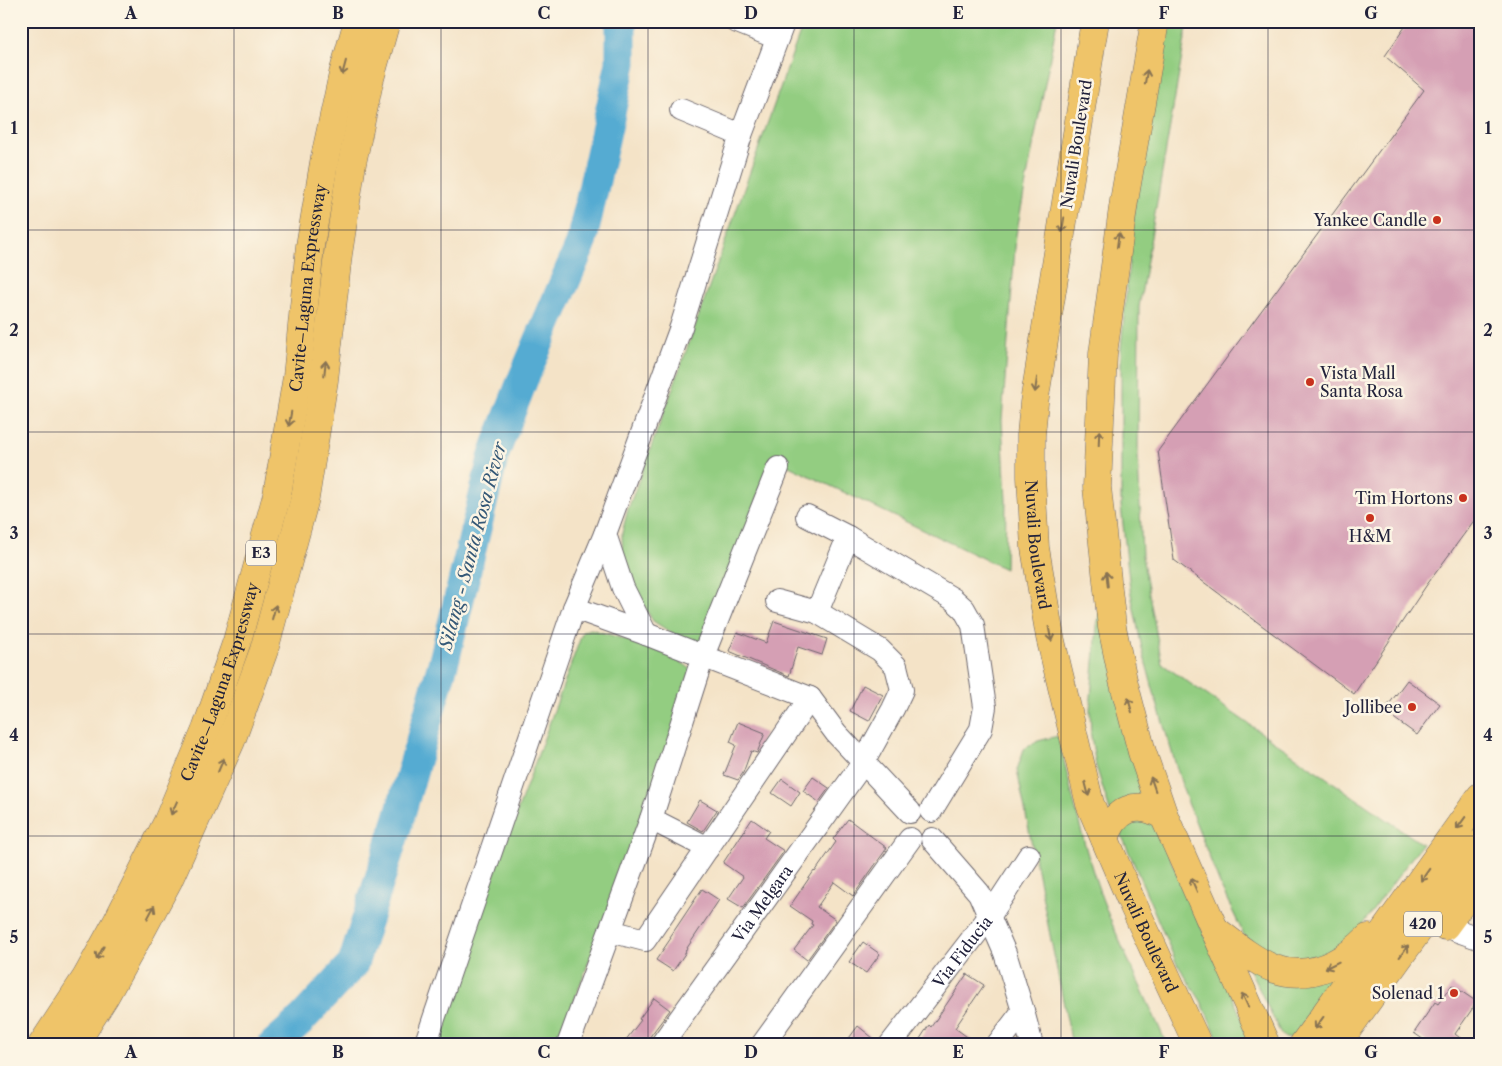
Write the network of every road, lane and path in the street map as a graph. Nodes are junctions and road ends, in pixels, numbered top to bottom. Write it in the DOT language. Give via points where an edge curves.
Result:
graph roads {
  1 [pos="358,21"];
  2 [pos="386,21"];
  3 [pos="735,21"];
  4 [pos="1095,21"];
  5 [pos="1155,21"];
  6 [pos="781,30"];
  7 [pos="681,110"];
  8 [pos="741,135"];
  9 [pos="778,468"];
  10 [pos="807,516"];
  11 [pos="605,534"];
  12 [pos="848,538"];
  13 [pos="777,601"];
  14 [pos="574,608"];
  15 [pos="817,612"];
  16 [pos="646,634"];
  17 [pos="703,656"];
  18 [pos="810,698"];
  19 [pos="863,764"];
  20 [pos="1481,796"];
  21 [pos="920,812"];
  22 [pos="1164,816"];
  23 [pos="651,819"];
  24 [pos="921,839"];
  25 [pos="1105,839"];
  26 [pos="1481,843"];
  27 [pos="708,848"];
  28 [pos="1028,856"];
  29 [pos="1481,876"];
  30 [pos="1409,899"];
  31 [pos="989,916"];
  32 [pos="1444,926"];
  33 [pos="1214,929"];
  34 [pos="610,931"];
  35 [pos="1481,939"];
  36 [pos="1413,970"];
  37 [pos="1365,1005"];
  38 [pos="1023,1011"];
  39 [pos="1192,1040"];
  40 [pos="42,1045"];
  41 [pos="74,1045"];
  42 [pos="425,1045"];
  43 [pos="568,1045"];
  44 [pos="661,1045"];
  45 [pos="762,1045"];
  46 [pos="890,1045"];
  47 [pos="997,1045"];
  48 [pos="1032,1045"];
  49 [pos="1266,1045"];
  50 [pos="1303,1045"];
  51 [pos="1336,1045"];
  52 [pos="1360,1045"];
  1 -- 40 [label="main road, Cavite–Laguna Expressway / E3, one-way" via="325,157 310,246 297,377 277,495 237,641 206,730 168,823 86,978"];
  41 -- 2 [label="main road, Cavite–Laguna Expressway / E3, one-way" via="124,963 172,872 231,741 264,650 305,498 352,163"];
  3 -- 6 [label="street"];
  4 -- 25 [label="main road, Nuvali Boulevard, one-way" via="1039,364 1031,435 1031,477 1035,548 1050,636 1090,804"];
  22 -- 5 [label="main road, one-way" via="1142,752 1112,627 1097,487 1103,354 1124,201"];
  6 -- 8 [label="street"];
  7 -- 8 [label="street"];
  8 -- 11 [label="street" via="681,327"];
  9 -- 17 [label="street"];
  10 -- 12 [label="street"];
  11 -- 14 [label="street"];
  11 -- 16 [label="street" via="622,588"];
  12 -- 15 [label="street"];
  12 -- 21 [label="street" via="953,599 964,609 973,625 985,706 981,729"];
  13 -- 15 [label="street, Via Melgara"];
  14 -- 16 [label="street"];
  14 -- 42 [label="street"];
  15 -- 19 [label="street, Via Melgara" via="880,650 896,666 902,690"];
  16 -- 17 [label="street"];
  17 -- 18 [label="street"];
  17 -- 23 [label="street"];
  18 -- 19 [label="street"];
  18 -- 27 [label="street"];
  19 -- 21 [label="street"];
  19 -- 44 [label="street, Via Melgara"];
  20 -- 30 [label="main road, 420, one-way"];
  21 -- 24 [label="street" via="905,818 904,826 906,833"];
  21 -- 24 [label="street" via="935,816 938,821 936,834"];
  22 -- 25 [label="main road" via="1151,809 1128,810 1110,825"];
  33 -- 22 [label="main road, one-way"];
  23 -- 27 [label="street"];
  23 -- 34 [label="street"];
  24 -- 31 [label="street" via="979,893"];
  24 -- 45 [label="street"];
  25 -- 39 [label="main road, Nuvali Boulevard"];
  37 -- 26 [label="main road, 420, one-way"];
  27 -- 34 [label="street" via="645,940"];
  28 -- 31 [label="street, Via Fiducia"];
  29 -- 32 [label="main road"];
  30 -- 33 [label="main road, one-way" via="1345,958 1307,973 1269,966"];
  30 -- 50 [label="main road, 420, one-way"];
  31 -- 38 [label="street" via="1005,953"];
  31 -- 46 [label="street, Via Fiducia"];
  32 -- 35 [label="street"];
  32 -- 36 [label="main road"];
  49 -- 33 [label="main road, one-way"];
  34 -- 43 [label="street"];
  36 -- 37 [label="main road"];
  36 -- 52 [label="main road"];
  37 -- 51 [label="main road, 420"];
  38 -- 47 [label="street"];
  38 -- 48 [label="street"];
}
